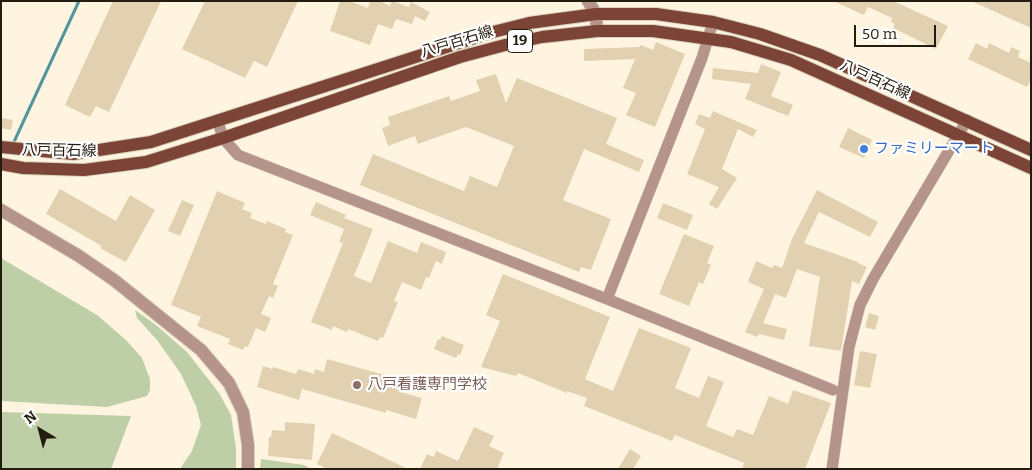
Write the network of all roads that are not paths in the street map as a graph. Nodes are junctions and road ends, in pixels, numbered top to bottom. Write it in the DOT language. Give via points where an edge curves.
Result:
graph roads {
  1 [pos="588,1"];
  2 [pos="596,14"];
  3 [pos="713,22"];
  4 [pos="597,31"];
  5 [pos="709,39"];
  6 [pos="966,120"];
  7 [pos="218,122"];
  8 [pos="959,136"];
  9 [pos="223,138"];
  10 [pos="1,147"];
  11 [pos="1031,150"];
  12 [pos="1,164"];
  13 [pos="1031,168"];
  14 [pos="1,210"];
  15 [pos="607,299"];
  16 [pos="833,390"];
  17 [pos="248,469"];
  18 [pos="832,469"];
  1 -- 2 [label="street"];
  2 -- 3 [label="main road, 八戸百石線 / 19" via="656,14"];
  2 -- 4 [label="street"];
  2 -- 7 [label="main road, 八戸百石線 / 19" via="529,23 493,32"];
  3 -- 5 [label="street"];
  3 -- 6 [label="main road, 八戸百石線 / 19" via="820,55"];
  4 -- 5 [label="main road, 八戸百石線 / 19" via="653,31"];
  4 -- 9 [label="main road, 八戸百石線 / 19" via="505,44"];
  5 -- 8 [label="main road, 八戸百石線 / 19" via="731,42 791,60"];
  5 -- 15 [label="street"];
  6 -- 8 [label="street"];
  6 -- 11 [label="main road, 八戸百石線 / 19"];
  7 -- 9 [label="street"];
  7 -- 10 [label="main road, 八戸百石線 / 19" via="151,142 73,154"];
  8 -- 13 [label="main road, 八戸百石線 / 19"];
  8 -- 18 [label="street" via="860,305 849,347"];
  9 -- 12 [label="main road, 八戸百石線 / 19" via="146,162 84,170"];
  9 -- 15 [label="street" via="238,156"];
  14 -- 17 [label="street" via="107,275 201,350 229,383 243,412"];
  15 -- 16 [label="street"];
}
